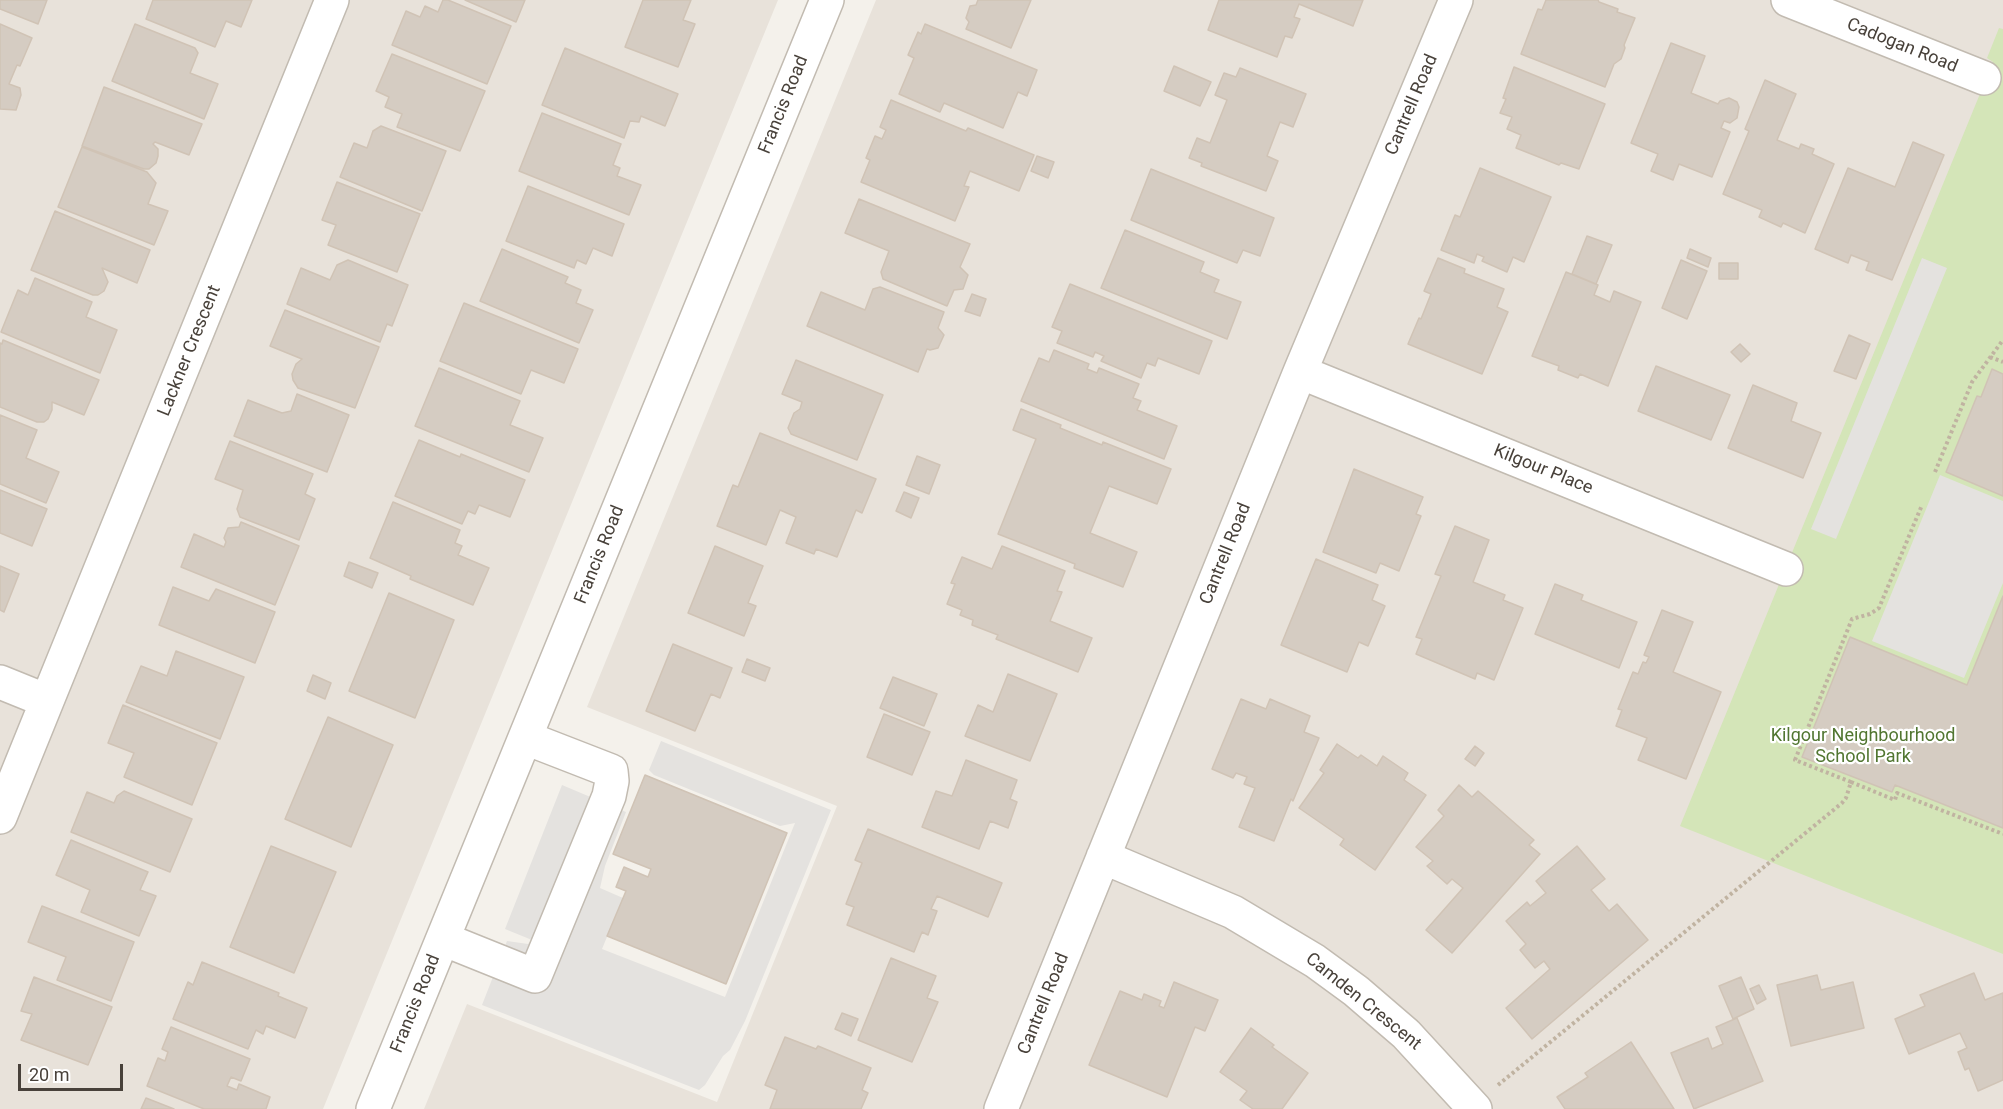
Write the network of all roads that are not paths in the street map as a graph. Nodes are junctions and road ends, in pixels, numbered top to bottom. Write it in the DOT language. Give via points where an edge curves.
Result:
graph roads {
  1 [pos="332,0"];
  2 [pos="827,0"];
  3 [pos="1456,0"];
  4 [pos="1788,0"];
  5 [pos="1983,78"];
  6 [pos="1300,372"];
  7 [pos="1786,569"];
  8 [pos="0,682"];
  9 [pos="47,701"];
  10 [pos="526,738"];
  11 [pos="0,817"];
  12 [pos="1103,857"];
  13 [pos="443,939"];
  14 [pos="1474,1107"];
  15 [pos="373,1109"];
  16 [pos="1001,1109"];
  1 -- 9 [label="street, Lackner Crescent"];
  2 -- 10 [label="street, Francis Road"];
  3 -- 6 [label="street, Cantrell Road"];
  4 -- 5 [label="street, Cadogan Road"];
  6 -- 7 [label="street, Kilgour Place"];
  6 -- 12 [label="street, Cantrell Road"];
  8 -- 9 [label="street"];
  9 -- 11 [label="street, Lackner Crescent"];
  10 -- 13 [label="street, Francis Road"];
  10 -- 13 [label="street" via="611,771 609,796 548,945 535,976"];
  12 -- 14 [label="street, Camden Crescent" via="1233,912 1315,961 1406,1034"];
  12 -- 16 [label="street, Cantrell Road"];
  13 -- 15 [label="street, Francis Road"];
}
